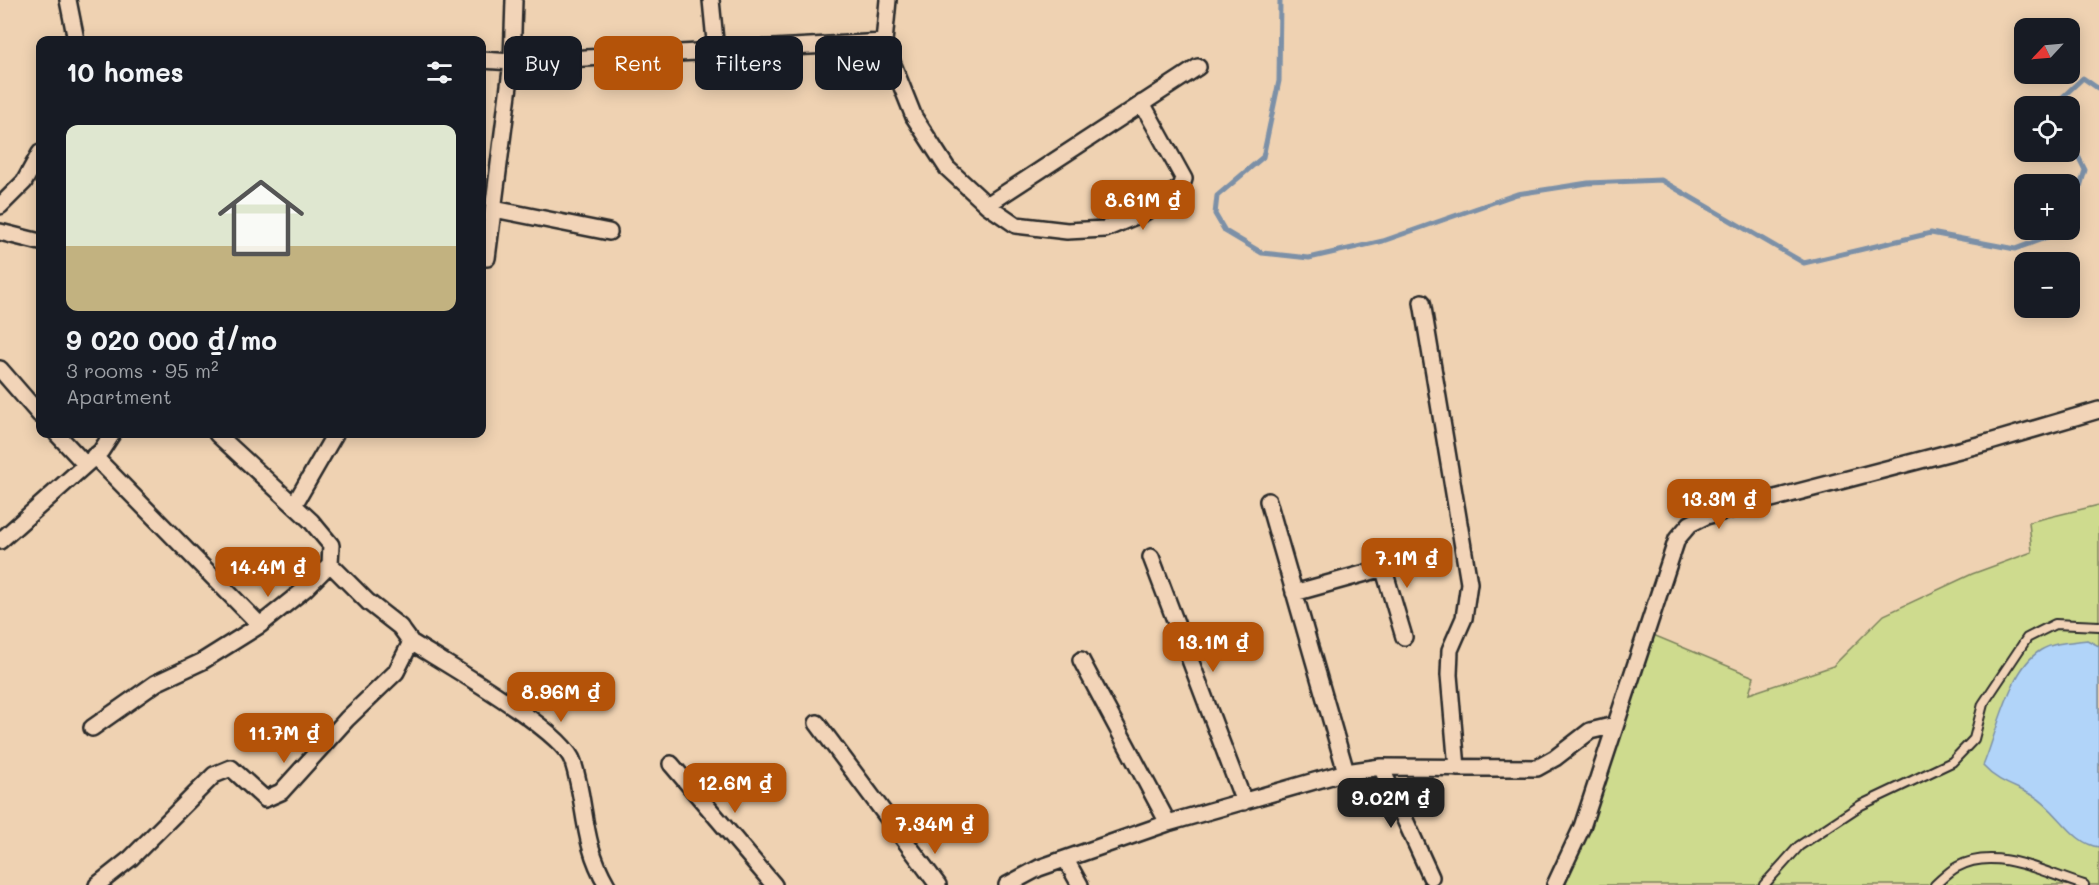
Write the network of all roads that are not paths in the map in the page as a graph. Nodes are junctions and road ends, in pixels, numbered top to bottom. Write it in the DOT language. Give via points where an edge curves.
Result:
graph roads {
  1 [pos="68,0"];
  2 [pos="514,0"];
  3 [pos="711,0"];
  4 [pos="888,0"];
  5 [pos="75,36"];
  6 [pos="513,36"];
  7 [pos="715,36"];
  8 [pos="885,36"];
  9 [pos="695,52"];
  10 [pos="582,58"];
  11 [pos="486,60"];
  12 [pos="504,61"];
  13 [pos="1198,67"];
  14 [pos="902,87"];
  15 [pos="509,90"];
  16 [pos="1142,103"];
  17 [pos="36,160"];
  18 [pos="987,204"];
  19 [pos="0,206"];
  20 [pos="494,209"];
  21 [pos="0,232"];
  22 [pos="609,232"];
  23 [pos="36,241"];
  24 [pos="487,258"];
  25 [pos="1422,302"];
  26 [pos="0,369"];
  27 [pos="36,410"];
  28 [pos="2099,410"];
  29 [pos="62,438"];
  30 [pos="109,438"];
  31 [pos="221,438"];
  32 [pos="333,438"];
  33 [pos="89,460"];
  34 [pos="1268,501"];
  35 [pos="294,505"];
  36 [pos="0,541"];
  37 [pos="1378,550"];
  38 [pos="1151,557"];
  39 [pos="330,564"];
  40 [pos="1384,568"];
  41 [pos="1294,593"];
  42 [pos="260,625"];
  43 [pos="2099,626"];
  44 [pos="1404,637"];
  45 [pos="411,642"];
  46 [pos="1081,660"];
  47 [pos="817,723"];
  48 [pos="1615,725"];
  49 [pos="92,728"];
  50 [pos="671,764"];
  51 [pos="1381,767"];
  52 [pos="1457,768"];
  53 [pos="1346,772"];
  54 [pos="1244,802"];
  55 [pos="1168,823"];
  56 [pos="1066,860"];
  57 [pos="1431,877"];
  58 [pos="98,885"];
  59 [pos="607,885"];
  60 [pos="774,885"];
  61 [pos="938,885"];
  62 [pos="1007,885"];
  63 [pos="1080,885"];
  64 [pos="1554,885"];
  65 [pos="1764,885"];
  66 [pos="1935,885"];
  67 [pos="2084,885"];
  1 -- 5 [label="street"];
  2 -- 6 [label="street"];
  3 -- 7 [label="street"];
  4 -- 8 [label="street"];
  9 -- 10 [label="street"];
  11 -- 12 [label="street"];
  13 -- 16 [label="street"];
  14 -- 18 [label="street" via="914,117 947,168"];
  15 -- 20 [label="street"];
  16 -- 18 [label="street"];
  16 -- 18 [label="street" via="1184,179 1181,187 1145,212 1105,230 1067,231 1016,225"];
  17 -- 19 [label="street" via="24,182"];
  20 -- 22 [label="street"];
  20 -- 24 [label="street"];
  21 -- 23 [label="street"];
  25 -- 52 [label="street" via="1469,583 1464,618 1450,650"];
  26 -- 27 [label="street"];
  28 -- 48 [label="street" via="1706,516 1690,524 1677,539"];
  29 -- 33 [label="street"];
  30 -- 33 [label="street"];
  31 -- 35 [label="street"];
  32 -- 35 [label="street"];
  33 -- 36 [label="street"];
  33 -- 42 [label="street"];
  34 -- 41 [label="street"];
  35 -- 39 [label="street" via="331,545"];
  37 -- 40 [label="street"];
  38 -- 54 [label="street"];
  39 -- 42 [label="street"];
  39 -- 45 [label="street" via="400,627"];
  40 -- 41 [label="street"];
  40 -- 44 [label="street"];
  41 -- 53 [label="street"];
  42 -- 49 [label="street" via="201,662 156,683"];
  43 -- 65 [label="lane" via="2055,624 2027,638 1983,705 1974,739 1952,762 1861,805 1799,846"];
  45 -- 58 [label="street" via="396,672 281,792 265,799 231,768 214,775 131,858"];
  45 -- 59 [label="street" via="558,741 572,760 585,831"];
  46 -- 55 [label="street"];
  47 -- 61 [label="street"];
  48 -- 52 [label="street" via="1590,731 1537,768"];
  48 -- 64 [label="street" via="1582,827"];
  50 -- 60 [label="street"];
  51 -- 52 [label="street"];
  51 -- 53 [label="street"];
  51 -- 57 [label="street"];
  53 -- 54 [label="street"];
  54 -- 55 [label="street"];
  55 -- 56 [label="street"];
  56 -- 62 [label="street" via="1039,868"];
  56 -- 63 [label="street"];
  66 -- 67 [label="lane" via="1957,867 1983,859 2024,863"];
}
